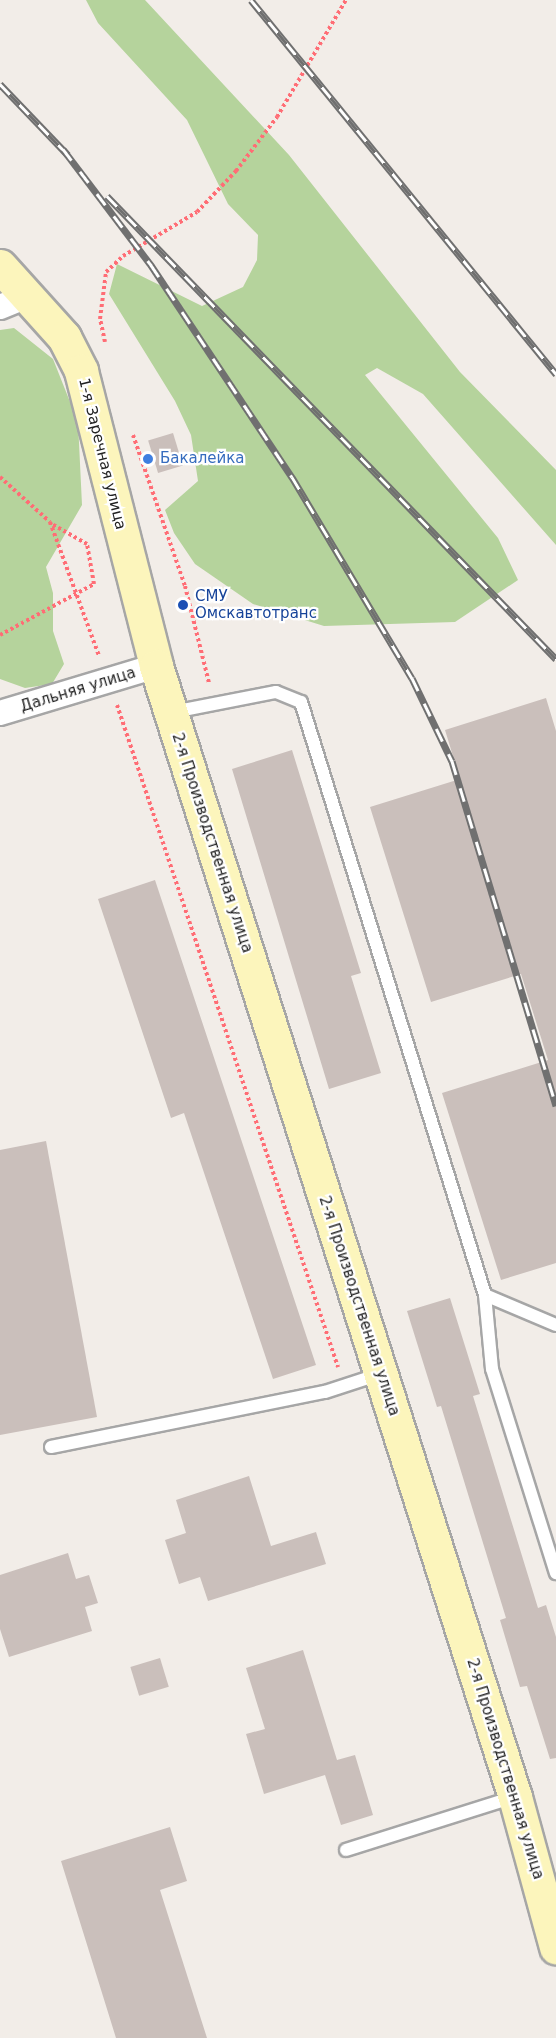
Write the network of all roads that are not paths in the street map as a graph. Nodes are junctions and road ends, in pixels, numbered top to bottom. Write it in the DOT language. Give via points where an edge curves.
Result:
graph roads {
  1 [pos="0,266"];
  2 [pos="14,301"];
  3 [pos="156,666"];
  4 [pos="171,712"];
  5 [pos="0,713"];
  6 [pos="485,1295"];
  7 [pos="556,1325"];
  8 [pos="381,1374"];
  9 [pos="51,1447"];
  10 [pos="556,1573"];
  11 [pos="515,1797"];
  12 [pos="346,1850"];
  13 [pos="556,1947"];
  1 -- 2 [label="street, 1-я Заречная улица"];
  2 -- 3 [label="street, 1-я Заречная улица" via="64,337 81,371"];
  3 -- 4 [label="street, 2-я Производственная улица"];
  3 -- 5 [label="street, Дальняя улица"];
  4 -- 6 [label="lane" via="276,693 301,702"];
  4 -- 8 [label="street, 2-я Производственная улица"];
  6 -- 7 [label="lane"];
  6 -- 10 [label="lane" via="492,1369"];
  8 -- 9 [label="lane" via="345,1386"];
  8 -- 11 [label="street, 2-я Производственная улица"];
  11 -- 12 [label="lane"];
  11 -- 13 [label="street, 2-я Производственная улица"];
}
